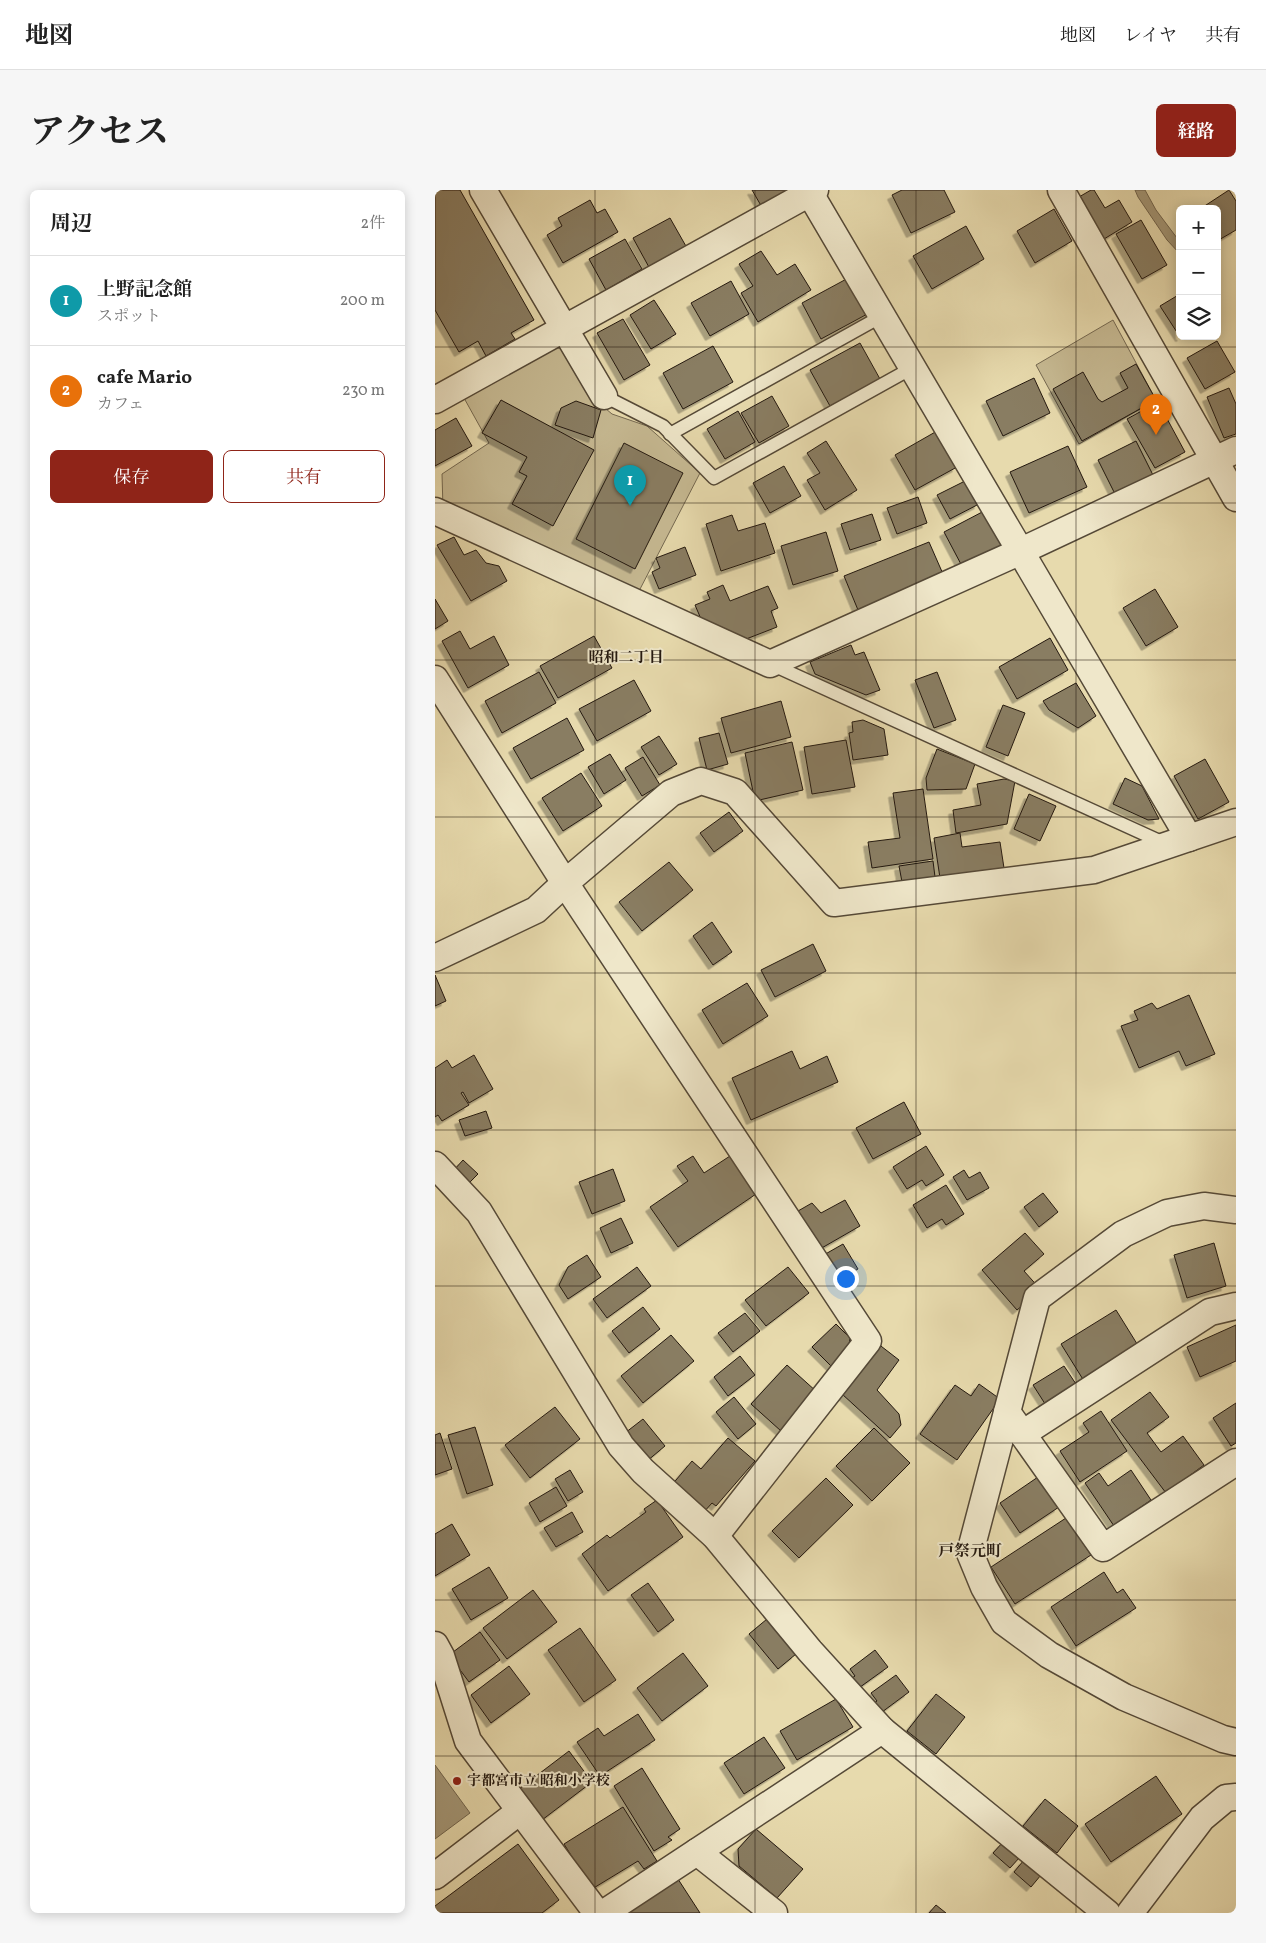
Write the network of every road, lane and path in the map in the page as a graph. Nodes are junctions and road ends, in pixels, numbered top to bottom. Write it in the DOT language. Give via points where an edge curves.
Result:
graph roads {
  1 [pos="483,190"];
  2 [pos="1061,190"];
  3 [pos="811,191"];
  4 [pos="882,316"];
  5 [pos="563,329"];
  6 [pos="912,368"];
  7 [pos="604,396"];
  8 [pos="435,400"];
  9 [pos="670,434"];
  10 [pos="1225,456"];
  11 [pos="1236,498"];
  12 [pos="435,511"];
  13 [pos="1019,552"];
  14 [pos="770,664"];
  15 [pos="435,679"];
  16 [pos="1236,822"];
  17 [pos="1178,842"];
  18 [pos="565,883"];
  19 [pos="435,958"];
  20 [pos="435,1165"];
  21 [pos="1236,1210"];
  22 [pos="1236,1306"];
  23 [pos="1007,1412"];
  24 [pos="1022,1434"];
  25 [pos="1236,1462"];
  26 [pos="715,1536"];
  27 [pos="435,1645"];
  28 [pos="882,1730"];
  29 [pos="1236,1742"];
  30 [pos="1236,1797"];
  31 [pos="520,1811"];
  32 [pos="697,1852"];
  33 [pos="435,1876"];
  34 [pos="597,1913"];
  35 [pos="604,1913"];
  36 [pos="774,1913"];
  37 [pos="1107,1913"];
  38 [pos="1130,1913"];
  1 -- 5 [label="street"];
  2 -- 10 [label="street"];
  3 -- 4 [label="street"];
  3 -- 5 [label="street"];
  4 -- 6 [label="street"];
  4 -- 9 [label="lane"];
  5 -- 7 [label="street"];
  5 -- 8 [label="street"];
  6 -- 9 [label="lane" via="714,478"];
  6 -- 13 [label="street"];
  7 -- 9 [label="lane" via="663,426"];
  10 -- 11 [label="street"];
  10 -- 13 [label="street"];
  12 -- 14 [label="street"];
  13 -- 14 [label="street"];
  13 -- 17 [label="street"];
  14 -- 17 [label="lane"];
  15 -- 18 [label="street"];
  16 -- 17 [label="street"];
  17 -- 18 [label="street" via="1094,870 834,903 735,792 701,781 671,793"];
  18 -- 19 [label="street" via="536,910"];
  18 -- 26 [label="street" via="868,1341"];
  20 -- 26 [label="street" via="479,1212 621,1446 643,1471"];
  21 -- 23 [label="street" via="1204,1206 1167,1212 1123,1234 1037,1298"];
  22 -- 24 [label="street" via="1209,1312"];
  23 -- 24 [label="street"];
  23 -- 29 [label="street" via="970,1553 1004,1622 1049,1655 1123,1697"];
  24 -- 25 [label="street" via="1103,1548"];
  26 -- 28 [label="street" via="810,1651"];
  27 -- 31 [label="street" via="468,1741"];
  28 -- 32 [label="street"];
  28 -- 37 [label="street"];
  30 -- 38 [label="street" via="1226,1798 1202,1818"];
  31 -- 33 [label="street"];
  31 -- 34 [label="street"];
  32 -- 35 [label="street"];
  32 -- 36 [label="street"];
}
